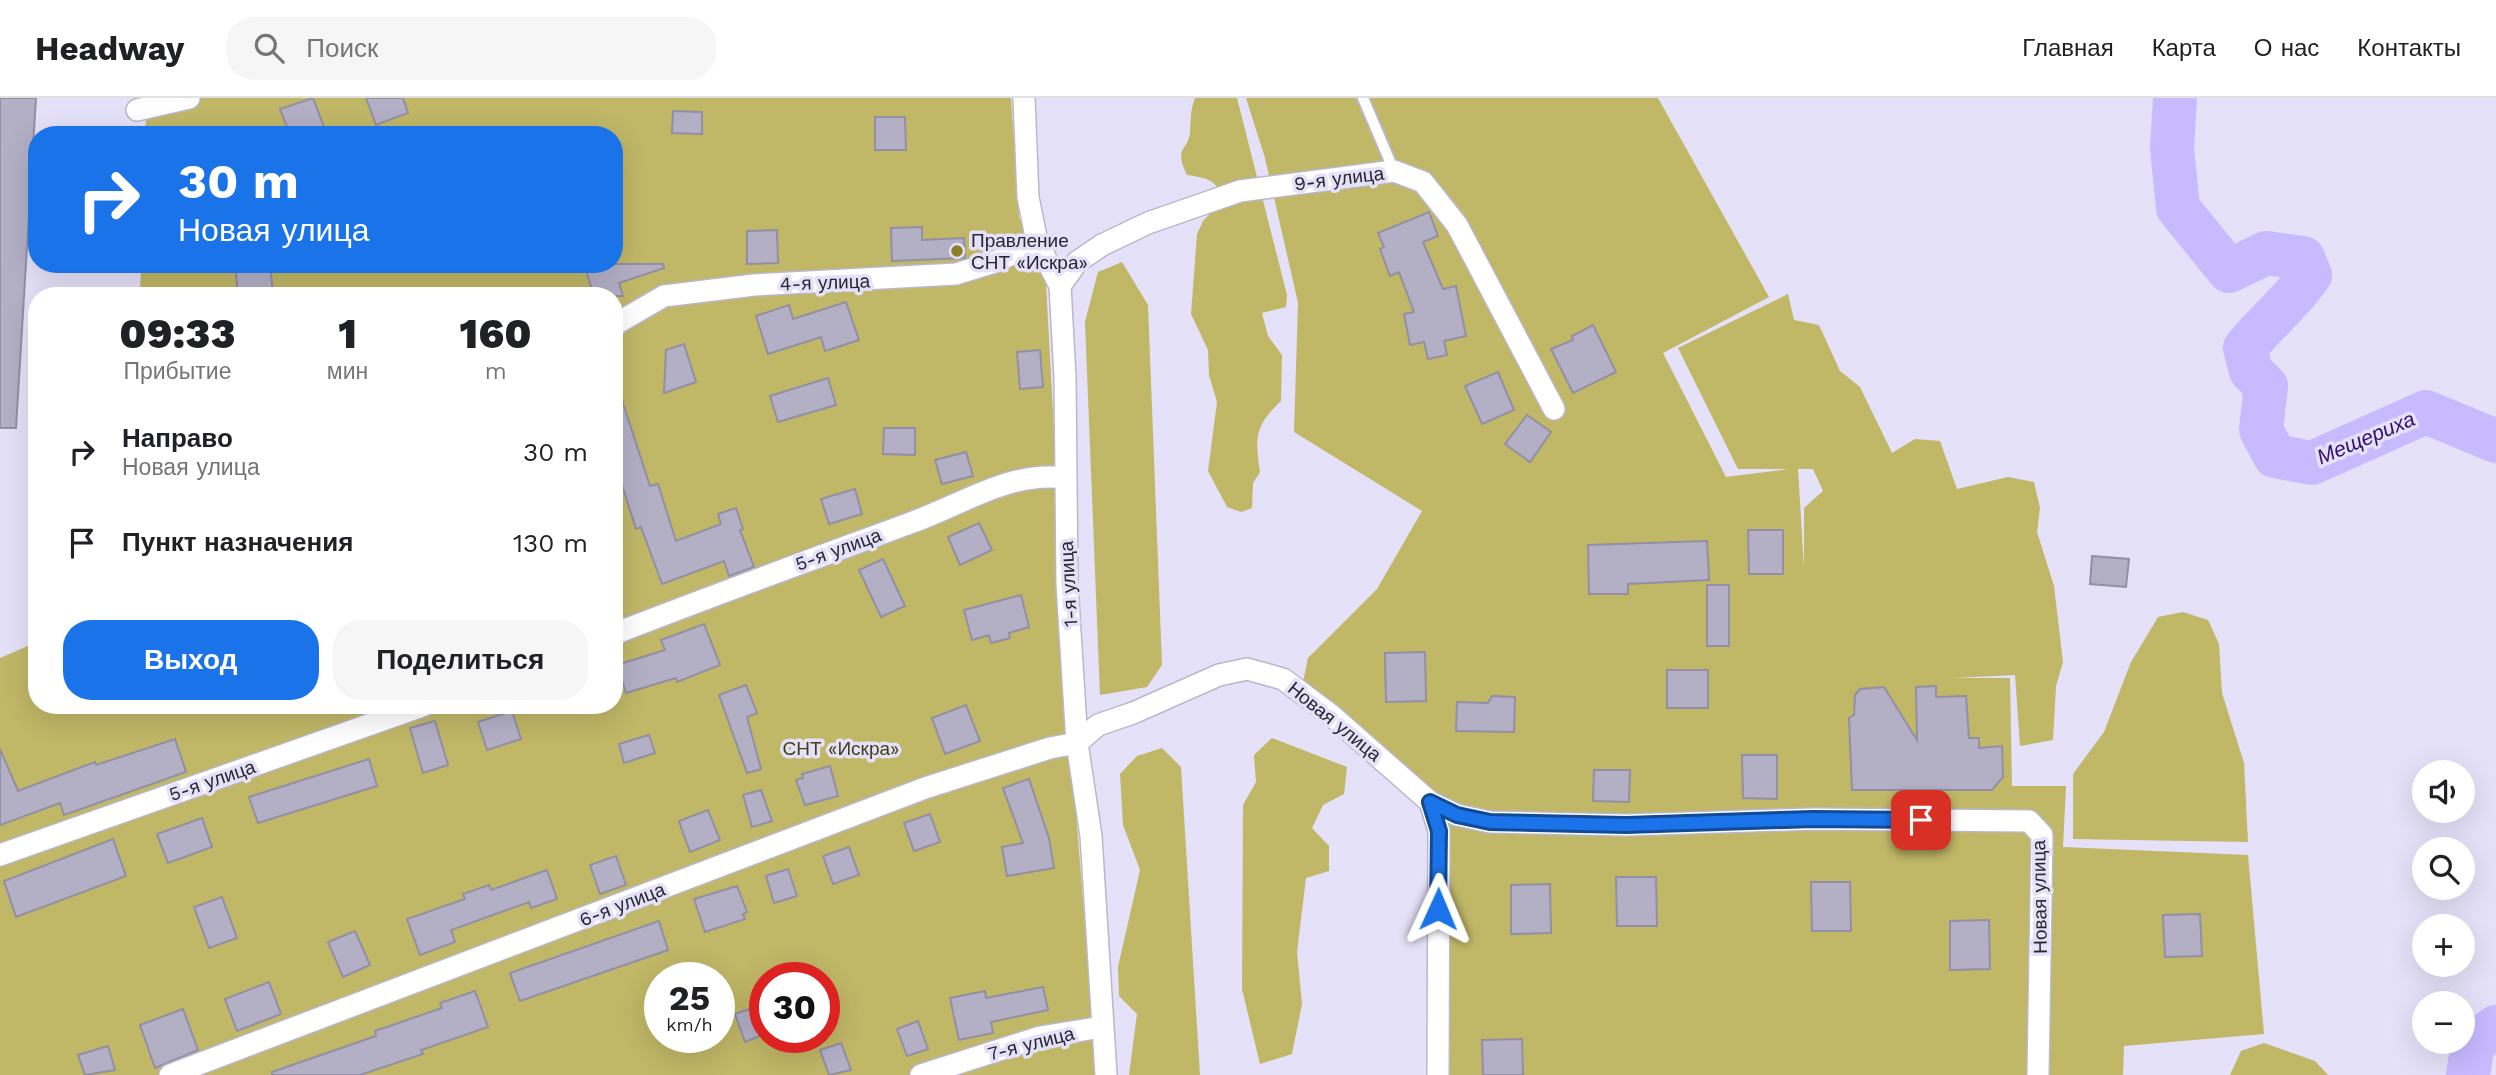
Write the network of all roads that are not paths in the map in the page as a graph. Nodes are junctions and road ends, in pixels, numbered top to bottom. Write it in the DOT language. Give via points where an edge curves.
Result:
graph roads {
  1 [pos="190,98"];
  2 [pos="1024,98"];
  3 [pos="1363,98"];
  4 [pos="137,110"];
  5 [pos="1394,171"];
  6 [pos="1037,242"];
  7 [pos="1060,286"];
  8 [pos="623,321"];
  9 [pos="1554,409"];
  10 [pos="1064,478"];
  11 [pos="623,630"];
  12 [pos="400,714"];
  13 [pos="1077,743"];
  14 [pos="1430,802"];
  15 [pos="0,855"];
  16 [pos="1102,1027"];
  17 [pos="170,1075"];
  18 [pos="921,1075"];
  19 [pos="1106,1075"];
  20 [pos="1438,1075"];
  21 [pos="2038,1075"];
  1 -- 4 [label="street"];
  2 -- 6 [label="street, 1-я улица" via="1028,197"];
  3 -- 5 [label="lane"];
  5 -- 7 [label="street, 9-я улица" via="1240,191 1148,223 1102,245 1077,262"];
  5 -- 9 [label="street, 9-я улица" via="1423,183 1457,225"];
  6 -- 7 [label="street, 1-я улица"];
  6 -- 8 [label="street, 4-я улица" via="956,274 754,285 664,296"];
  7 -- 10 [label="street, 1-я улица"];
  10 -- 11 [label="street, 5-я улица" via="1020,478"];
  10 -- 13 [label="street, 1-я улица"];
  12 -- 15 [label="street, 5-я улица"];
  13 -- 14 [label="street, Новая улица" via="1098,725 1219,675 1247,669 1283,679"];
  13 -- 16 [label="street, 1-я улица" via="1091,836"];
  13 -- 17 [label="street, 6-я улица" via="925,788"];
  14 -- 20 [label="street" via="1439,831"];
  14 -- 21 [label="street, Новая улица" via="1457,815 1490,822 1567,825 1813,819 2029,821 2042,835"];
  16 -- 18 [label="street, 7-я улица" via="1040,1037"];
  16 -- 19 [label="street, 1-я улица"];
}
